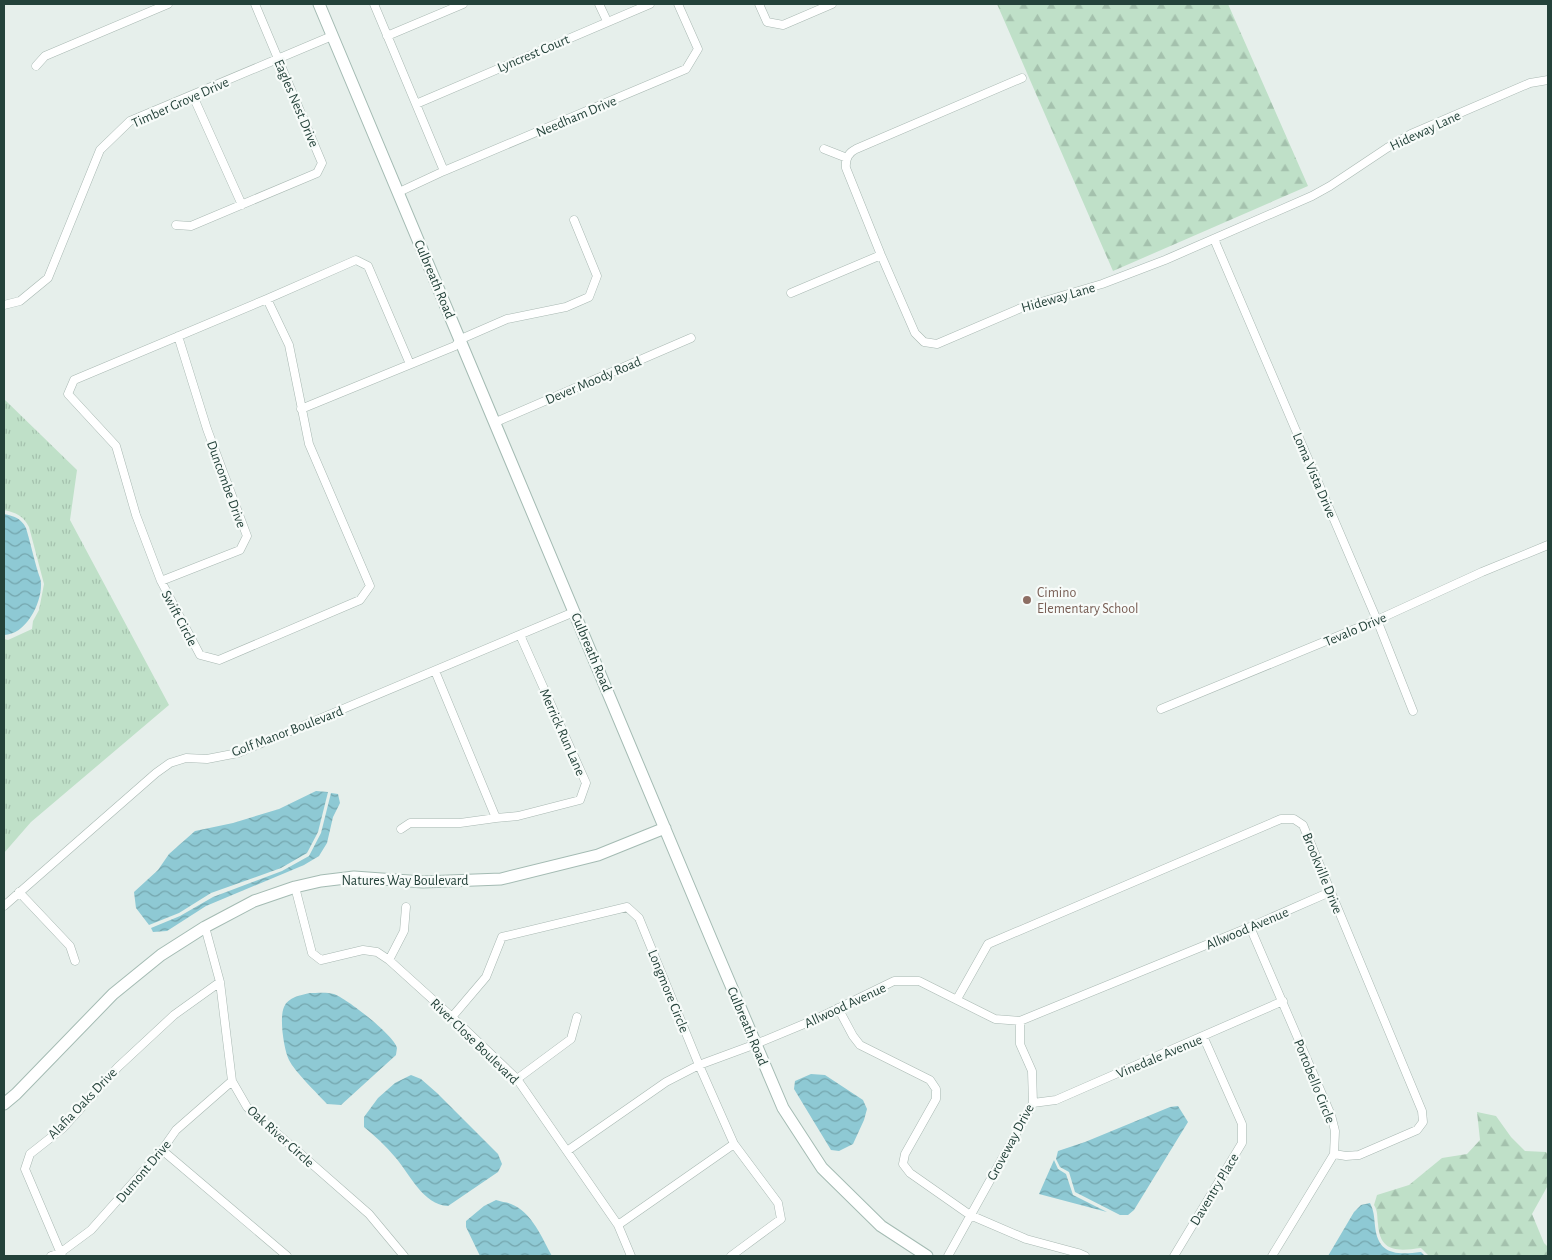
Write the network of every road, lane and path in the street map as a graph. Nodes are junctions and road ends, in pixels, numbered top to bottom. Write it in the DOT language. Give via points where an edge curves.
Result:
graph roads {
  1 [pos="168,4"];
  2 [pos="255,4"];
  3 [pos="319,4"];
  4 [pos="374,4"];
  5 [pos="463,4"];
  6 [pos="599,4"];
  7 [pos="650,4"];
  8 [pos="678,4"];
  9 [pos="759,4"];
  10 [pos="832,4"];
  11 [pos="607,21"];
  12 [pos="332,36"];
  13 [pos="387,36"];
  14 [pos="278,58"];
  15 [pos="36,66"];
  16 [pos="1022,78"];
  17 [pos="1548,80"];
  18 [pos="193,96"];
  19 [pos="416,104"];
  20 [pos="824,149"];
  21 [pos="847,158"];
  22 [pos="444,171"];
  23 [pos="399,192"];
  24 [pos="242,205"];
  25 [pos="574,220"];
  26 [pos="176,225"];
  27 [pos="1214,239"];
  28 [pos="881,255"];
  29 [pos="792,293"];
  30 [pos="267,299"];
  31 [pos="4,305"];
  32 [pos="178,336"];
  33 [pos="691,338"];
  34 [pos="461,339"];
  35 [pos="410,364"];
  36 [pos="301,410"];
  37 [pos="496,422"];
  38 [pos="1548,545"];
  39 [pos="161,581"];
  40 [pos="574,612"];
  41 [pos="1377,620"];
  42 [pos="520,635"];
  43 [pos="435,671"];
  44 [pos="1161,709"];
  45 [pos="1413,711"];
  46 [pos="496,818"];
  47 [pos="665,828"];
  48 [pos="401,829"];
  49 [pos="295,887"];
  50 [pos="19,892"];
  51 [pos="1330,892"];
  52 [pos="4,906"];
  53 [pos="406,907"];
  54 [pos="205,926"];
  55 [pos="1250,927"];
  56 [pos="388,960"];
  57 [pos="75,961"];
  58 [pos="220,982"];
  59 [pos="957,999"];
  60 [pos="1283,1000"];
  61 [pos="838,1008"];
  62 [pos="452,1017"];
  63 [pos="577,1017"];
  64 [pos="1020,1021"];
  65 [pos="1203,1036"];
  66 [pos="756,1044"];
  67 [pos="699,1065"];
  68 [pos="517,1079"];
  69 [pos="232,1081"];
  70 [pos="1033,1103"];
  71 [pos="4,1104"];
  72 [pos="734,1144"];
  73 [pos="162,1150"];
  74 [pos="567,1151"];
  75 [pos="1334,1154"];
  76 [pos="970,1215"];
  77 [pos="618,1225"];
  78 [pos="61,1254"];
  79 [pos="51,1256"];
  80 [pos="287,1256"];
  81 [pos="404,1256"];
  82 [pos="631,1256"];
  83 [pos="731,1256"];
  84 [pos="927,1256"];
  85 [pos="948,1256"];
  86 [pos="1085,1256"];
  87 [pos="1174,1256"];
  88 [pos="1272,1256"];
  1 -- 15 [label="street" via="45,56"];
  2 -- 14 [label="street, Eagles Nest Drive"];
  3 -- 12 [label="street, Culbreath Road"];
  4 -- 13 [label="street"];
  5 -- 13 [label="street"];
  6 -- 11 [label="street"];
  7 -- 11 [label="street, Lyncrest Court"];
  8 -- 22 [label="street, Needham Drive" via="698,49 686,69"];
  9 -- 10 [label="street" via="767,22 783,25"];
  11 -- 19 [label="street, Lyncrest Court"];
  12 -- 14 [label="street, Timber Grove Drive"];
  12 -- 23 [label="street, Culbreath Road"];
  13 -- 19 [label="street"];
  14 -- 18 [label="street, Timber Grove Drive"];
  14 -- 24 [label="street, Eagles Nest Drive" via="322,162 317,173"];
  16 -- 21 [label="street" via="856,149"];
  17 -- 27 [label="street, Hideway Lane" via="1530,83 1411,134 1312,196"];
  18 -- 24 [label="street"];
  18 -- 31 [label="street, Timber Grove Drive" via="130,121 100,150 48,278 20,301"];
  19 -- 22 [label="street"];
  20 -- 21 [label="street"];
  21 -- 28 [label="street, Hideway Lane" via="846,168"];
  22 -- 23 [label="street, Needham Drive"];
  23 -- 34 [label="street, Culbreath Road"];
  24 -- 26 [label="street, Eagles Nest Drive" via="192,226"];
  25 -- 34 [label="street" via="597,276 589,297 566,307 507,319"];
  27 -- 28 [label="street, Hideway Lane" via="1102,284 1021,308 937,344 924,342 915,333"];
  27 -- 41 [label="street, Loma Vista Drive"];
  28 -- 29 [label="street"];
  30 -- 32 [label="street, Swift Circle"];
  30 -- 35 [label="street, Swift Circle" via="356,260 368,266"];
  30 -- 36 [label="street, Swift Circle" via="289,345"];
  32 -- 39 [label="street, Duncombe Drive" via="207,429 247,536 240,550"];
  32 -- 39 [label="street, Swift Circle" via="74,380 68,394 116,446 136,515"];
  33 -- 37 [label="street, Dever Moody Road"];
  34 -- 35 [label="street" via="454,346"];
  34 -- 37 [label="street, Culbreath Road"];
  35 -- 36 [label="street"];
  36 -- 39 [label="street, Swift Circle" via="309,444 370,586 360,600 219,660 200,655"];
  37 -- 40 [label="street, Culbreath Road"];
  38 -- 41 [label="street, Tevalo Drive"];
  40 -- 42 [label="street, Golf Manor Boulevard"];
  40 -- 47 [label="street, Culbreath Road"];
  41 -- 44 [label="street, Tevalo Drive"];
  41 -- 45 [label="street, Loma Vista Drive"];
  42 -- 43 [label="street, Golf Manor Boulevard"];
  42 -- 46 [label="street, Merrick Run Lane" via="586,783 580,800 518,816"];
  43 -- 46 [label="street"];
  43 -- 50 [label="street, Golf Manor Boulevard" via="238,753 207,759 186,758 170,763"];
  46 -- 48 [label="street, Merrick Run Lane" via="460,823 410,823"];
  47 -- 49 [label="street, Natures Way Boulevard" via="598,855 501,880 423,882 354,877"];
  47 -- 66 [label="street, Culbreath Road"];
  49 -- 54 [label="street, Natures Way Boulevard" via="254,901"];
  49 -- 56 [label="street, River Close Boulevard" via="312,953 321,960 363,950 377,952"];
  50 -- 52 [label="street, Golf Manor Boulevard"];
  50 -- 57 [label="street" via="70,946"];
  51 -- 55 [label="street, Allwood Avenue"];
  51 -- 59 [label="street, Brookville Drive" via="1303,825 1294,819 1280,819 988,944"];
  51 -- 75 [label="street, Brookville Drive" via="1422,1111 1423,1122 1418,1130 1359,1154"];
  53 -- 56 [label="street" via="404,931"];
  54 -- 58 [label="street, Oak River Circle"];
  54 -- 71 [label="street, Natures Way Boulevard" via="113,994"];
  55 -- 60 [label="street, Portobello Circle"];
  55 -- 64 [label="street, Allwood Avenue"];
  56 -- 62 [label="street, River Close Boulevard"];
  58 -- 69 [label="street, Oak River Circle"];
  58 -- 78 [label="street, Alafia Oaks Drive" via="174,1015 118,1066 63,1128 30,1154 25,1169"];
  59 -- 61 [label="street, Allwood Avenue" via="919,981 894,981"];
  59 -- 64 [label="street, Allwood Avenue" via="995,1019"];
  60 -- 65 [label="street, Vinedale Avenue"];
  60 -- 75 [label="street, Portobello Circle" via="1332,1115"];
  61 -- 66 [label="street, Allwood Avenue"];
  61 -- 76 [label="street" via="860,1045 933,1084 936,1099 905,1154 903,1164 910,1173"];
  62 -- 67 [label="street, Longmore Circle" via="486,977 502,937 627,907 638,918"];
  62 -- 68 [label="street, River Close Boulevard"];
  63 -- 68 [label="street" via="572,1039"];
  64 -- 70 [label="street, Groveway Drive" via="1020,1044 1032,1071"];
  65 -- 70 [label="street, Vinedale Avenue" via="1056,1100"];
  65 -- 87 [label="street, Daventry Place" via="1242,1124 1242,1143"];
  66 -- 67 [label="street, Allwood Avenue"];
  66 -- 84 [label="street, Culbreath Road" via="783,1108 822,1168 881,1226"];
  67 -- 72 [label="street, Longmore Circle"];
  67 -- 74 [label="street, Allwood Avenue" via="666,1082"];
  68 -- 74 [label="street, River Close Boulevard"];
  69 -- 73 [label="street, Dumont Drive" via="176,1130"];
  69 -- 81 [label="street, Oak River Circle" via="247,1108 369,1214"];
  70 -- 76 [label="street, Groveway Drive"];
  72 -- 77 [label="street"];
  72 -- 83 [label="street, Longmore Circle" via="778,1204 781,1219"];
  73 -- 78 [label="street, Dumont Drive" via="91,1230"];
  73 -- 80 [label="street"];
  74 -- 77 [label="street, River Close Boulevard"];
  75 -- 88 [label="street, Portobello Circle"];
  76 -- 85 [label="street, Groveway Drive"];
  76 -- 86 [label="street" via="1026,1239"];
  77 -- 82 [label="street, River Close Boulevard"];
  78 -- 79 [label="street, Dumont Drive"];
}
